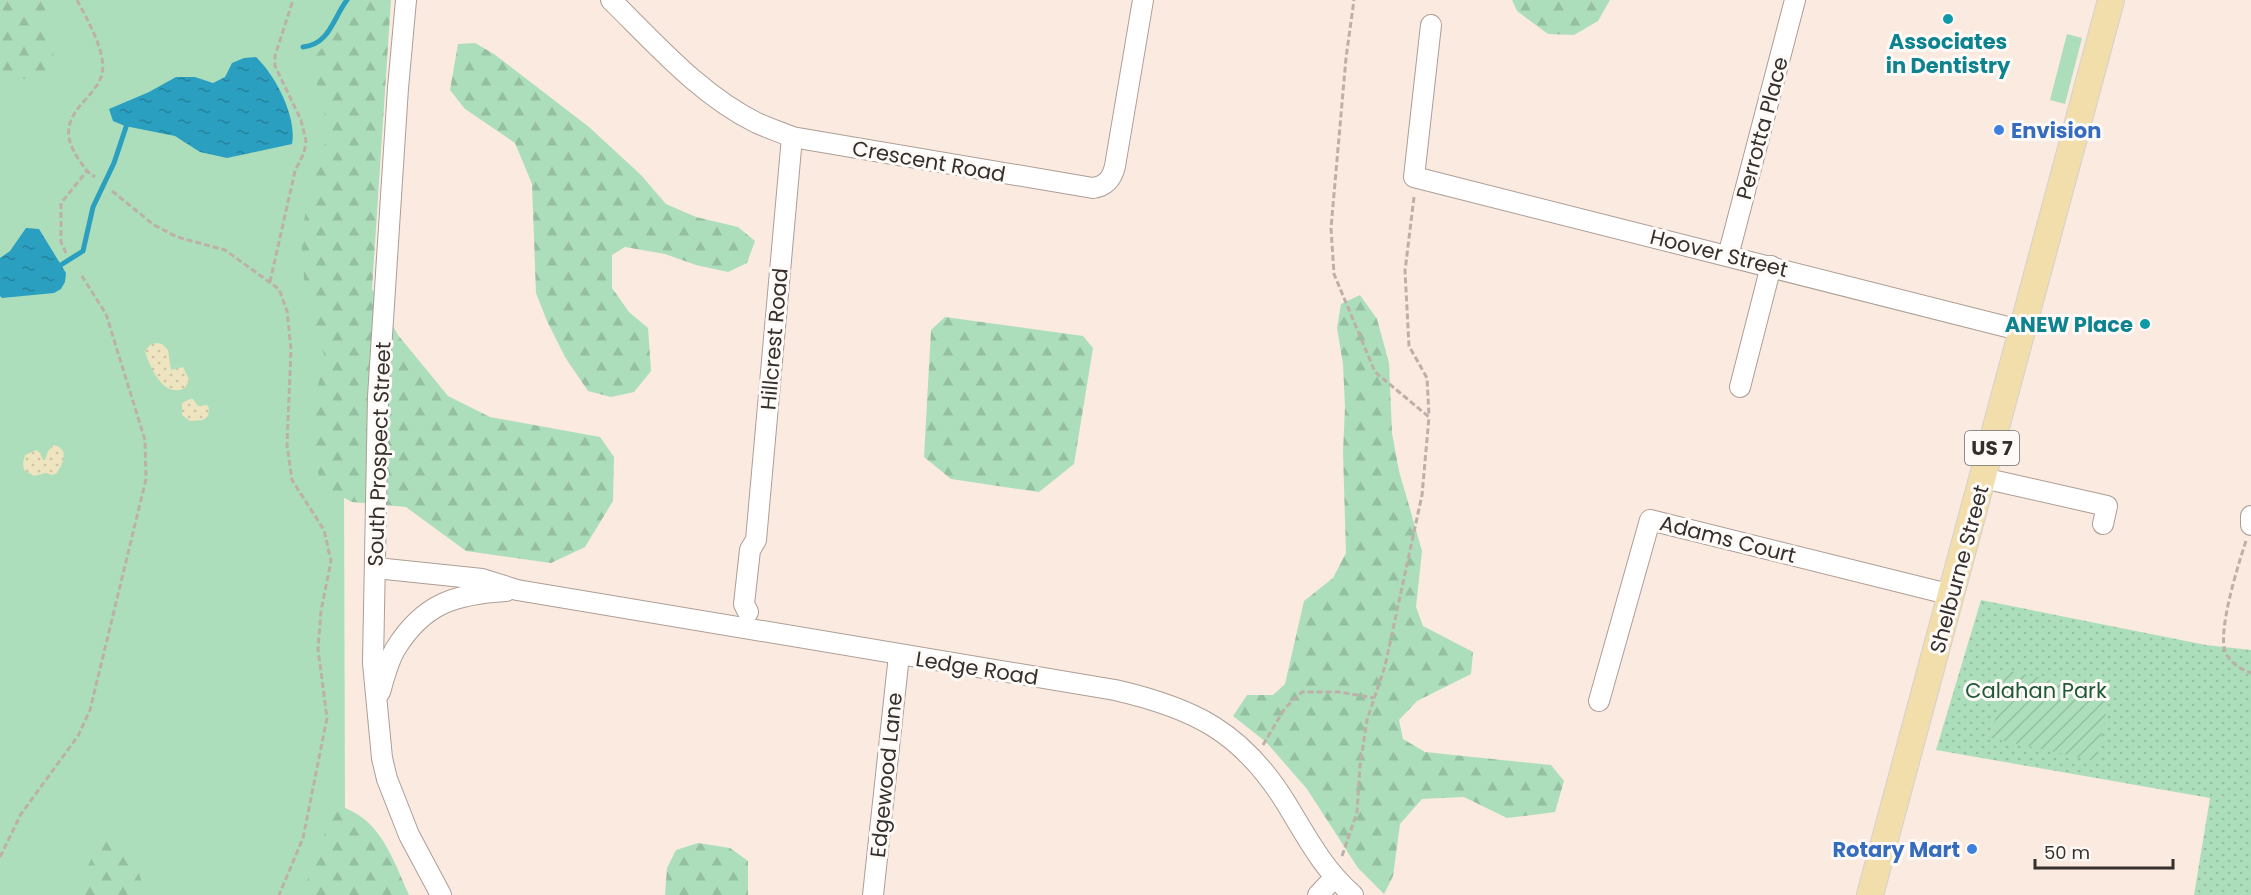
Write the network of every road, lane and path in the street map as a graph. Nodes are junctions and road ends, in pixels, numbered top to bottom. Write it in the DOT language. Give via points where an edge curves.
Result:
graph roads {
  1 [pos="77,0"];
  2 [pos="293,0"];
  3 [pos="406,0"];
  4 [pos="611,0"];
  5 [pos="1143,0"];
  6 [pos="1354,0"];
  7 [pos="1795,0"];
  8 [pos="2111,0"];
  9 [pos="1431,25"];
  10 [pos="792,137"];
  11 [pos="87,171"];
  12 [pos="95,177"];
  13 [pos="1414,177"];
  14 [pos="112,191"];
  15 [pos="66,253"];
  16 [pos="1728,256"];
  17 [pos="1771,266"];
  18 [pos="80,273"];
  19 [pos="270,282"];
  20 [pos="2023,331"];
  21 [pos="1740,387"];
  22 [pos="1429,417"];
  23 [pos="1983,478"];
  24 [pos="2251,516"];
  25 [pos="2103,524"];
  26 [pos="2251,525"];
  27 [pos="376,568"];
  28 [pos="516,590"];
  29 [pos="1952,595"];
  30 [pos="747,620"];
  31 [pos="899,655"];
  32 [pos="2251,673"];
  33 [pos="378,697"];
  34 [pos="1374,698"];
  35 [pos="1599,700"];
  36 [pos="1254,760"];
  37 [pos="0,856"];
  38 [pos="1334,878"];
  39 [pos="279,895"];
  40 [pos="441,895"];
  41 [pos="873,895"];
  42 [pos="1318,895"];
  43 [pos="1353,895"];
  44 [pos="1870,895"];
  1 -- 11 [label="path" via="102,58 102,75 69,122 71,150"];
  2 -- 19 [label="path" via="275,66 301,120 306,141 295,171"];
  3 -- 27 [label="street, South Prospect Street" via="378,397"];
  4 -- 10 [label="street, Crescent Road" via="711,92 757,123"];
  5 -- 10 [label="street, Crescent Road" via="1113,175 1101,187"];
  6 -- 22 [label="path" via="1331,228 1334,274 1375,372"];
  7 -- 16 [label="street, Perrotta Place"];
  8 -- 20 [label="main road, Shelburne Street / US 7"];
  9 -- 13 [label="street"];
  10 -- 30 [label="street, Hillcrest Road" via="756,540 762,551 755,606"];
  11 -- 12 [label="path"];
  11 -- 15 [label="path" via="61,203 61,242"];
  13 -- 16 [label="street, Hoover Street"];
  13 -- 22 [label="path" via="1405,271 1409,346 1427,378"];
  14 -- 19 [label="path" via="154,225 177,237 225,250"];
  16 -- 17 [label="street, Hoover Street"];
  17 -- 20 [label="street, Hoover Street"];
  17 -- 21 [label="street"];
  18 -- 37 [label="path" via="106,314 145,440 146,479 90,710 78,736 21,814"];
  19 -- 39 [label="path" via="279,289 287,311 291,349 287,445 292,480 324,530 331,561 318,649 327,718 303,838"];
  20 -- 23 [label="main road, Shelburne Street / US 7"];
  22 -- 34 [label="path" via="1422,495 1385,666"];
  23 -- 25 [label="street" via="2107,506"];
  23 -- 29 [label="main road, Shelburne Street / US 7"];
  24 -- 26 [label="street"];
  26 -- 32 [label="path" via="2231,587 2225,627 2225,652 2239,669"];
  27 -- 28 [label="street, Ledge Road" via="482,579"];
  27 -- 33 [label="street, South Prospect Street" via="374,663"];
  28 -- 30 [label="street, Ledge Road"];
  28 -- 33 [label="street, Ledge Road" via="448,600 419,618 395,649"];
  29 -- 35 [label="street, Adams Court" via="1650,520"];
  29 -- 44 [label="main road, Shelburne Street / US 7"];
  30 -- 31 [label="street, Ledge Road"];
  31 -- 36 [label="street, Ledge Road" via="1150,698 1209,723"];
  31 -- 41 [label="street, Edgewood Lane"];
  33 -- 40 [label="street, South Prospect Street" via="387,779 405,826"];
  34 -- 36 [label="path" via="1339,692 1302,692 1285,708"];
  34 -- 38 [label="path" via="1360,766 1357,812"];
  36 -- 38 [label="street, Ledge Road"];
  38 -- 42 [label="street"];
  38 -- 43 [label="street, Ledge Road"];
}
